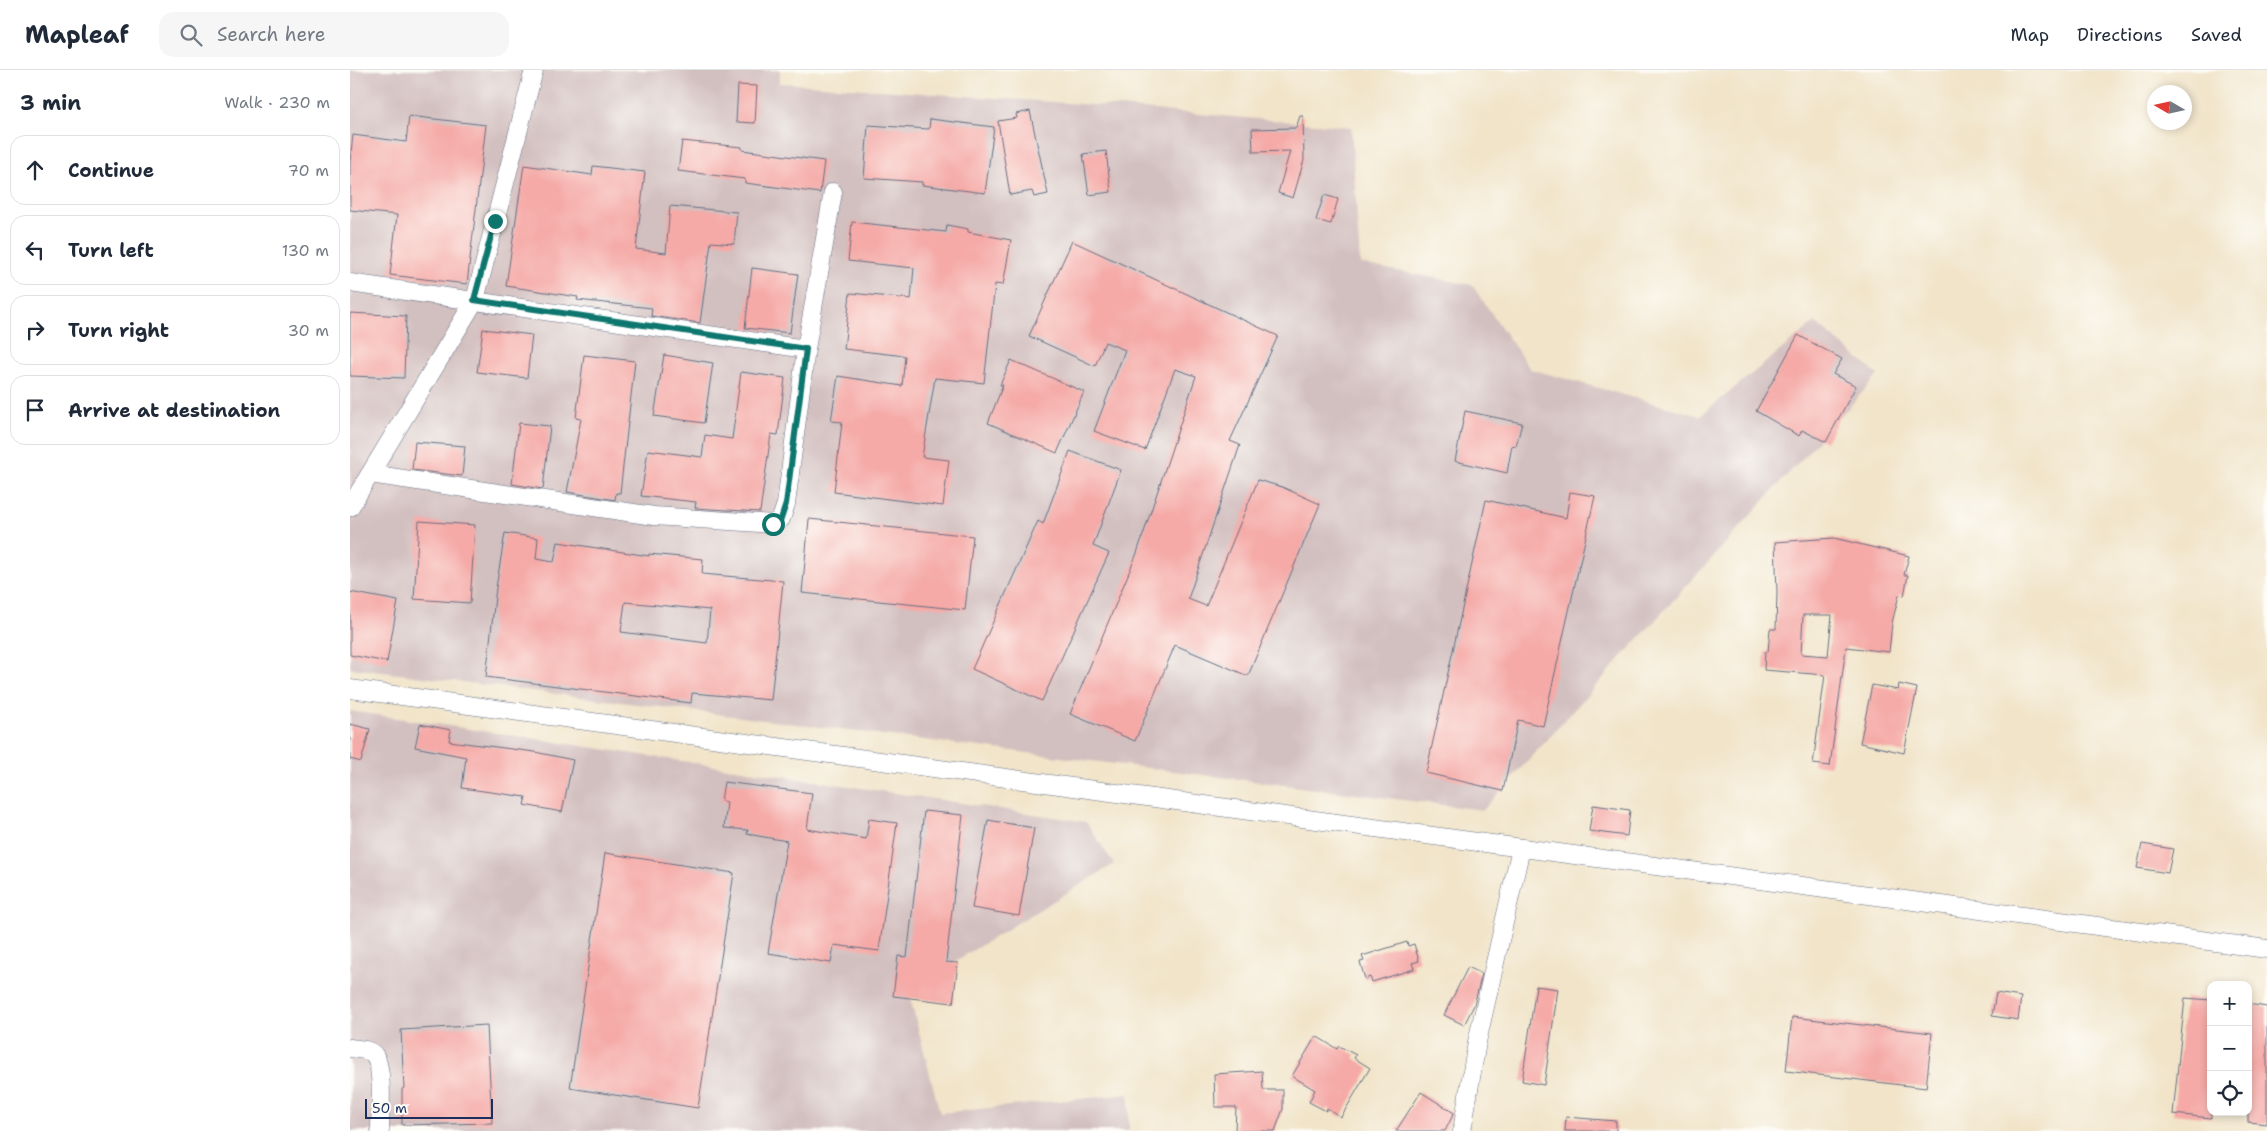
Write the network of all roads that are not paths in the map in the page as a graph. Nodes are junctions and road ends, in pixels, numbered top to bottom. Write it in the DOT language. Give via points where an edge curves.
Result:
graph roads {
  1 [pos="534,70"];
  2 [pos="833,192"];
  3 [pos="350,283"];
  4 [pos="474,300"];
  5 [pos="806,349"];
  6 [pos="370,474"];
  7 [pos="350,507"];
  8 [pos="350,689"];
  9 [pos="1521,848"];
  10 [pos="2267,949"];
  11 [pos="350,1048"];
  12 [pos="380,1131"];
  13 [pos="1462,1131"];
  1 -- 4 [label="street"];
  2 -- 5 [label="street"];
  3 -- 4 [label="street"];
  4 -- 5 [label="street"];
  4 -- 6 [label="street"];
  5 -- 6 [label="street" via="786,504 781,519 773,524 654,516"];
  6 -- 7 [label="street"];
  8 -- 9 [label="street"];
  9 -- 10 [label="street"];
  9 -- 13 [label="street" via="1477,1042"];
  11 -- 12 [label="street" via="369,1051 376,1056 380,1080"];
}
